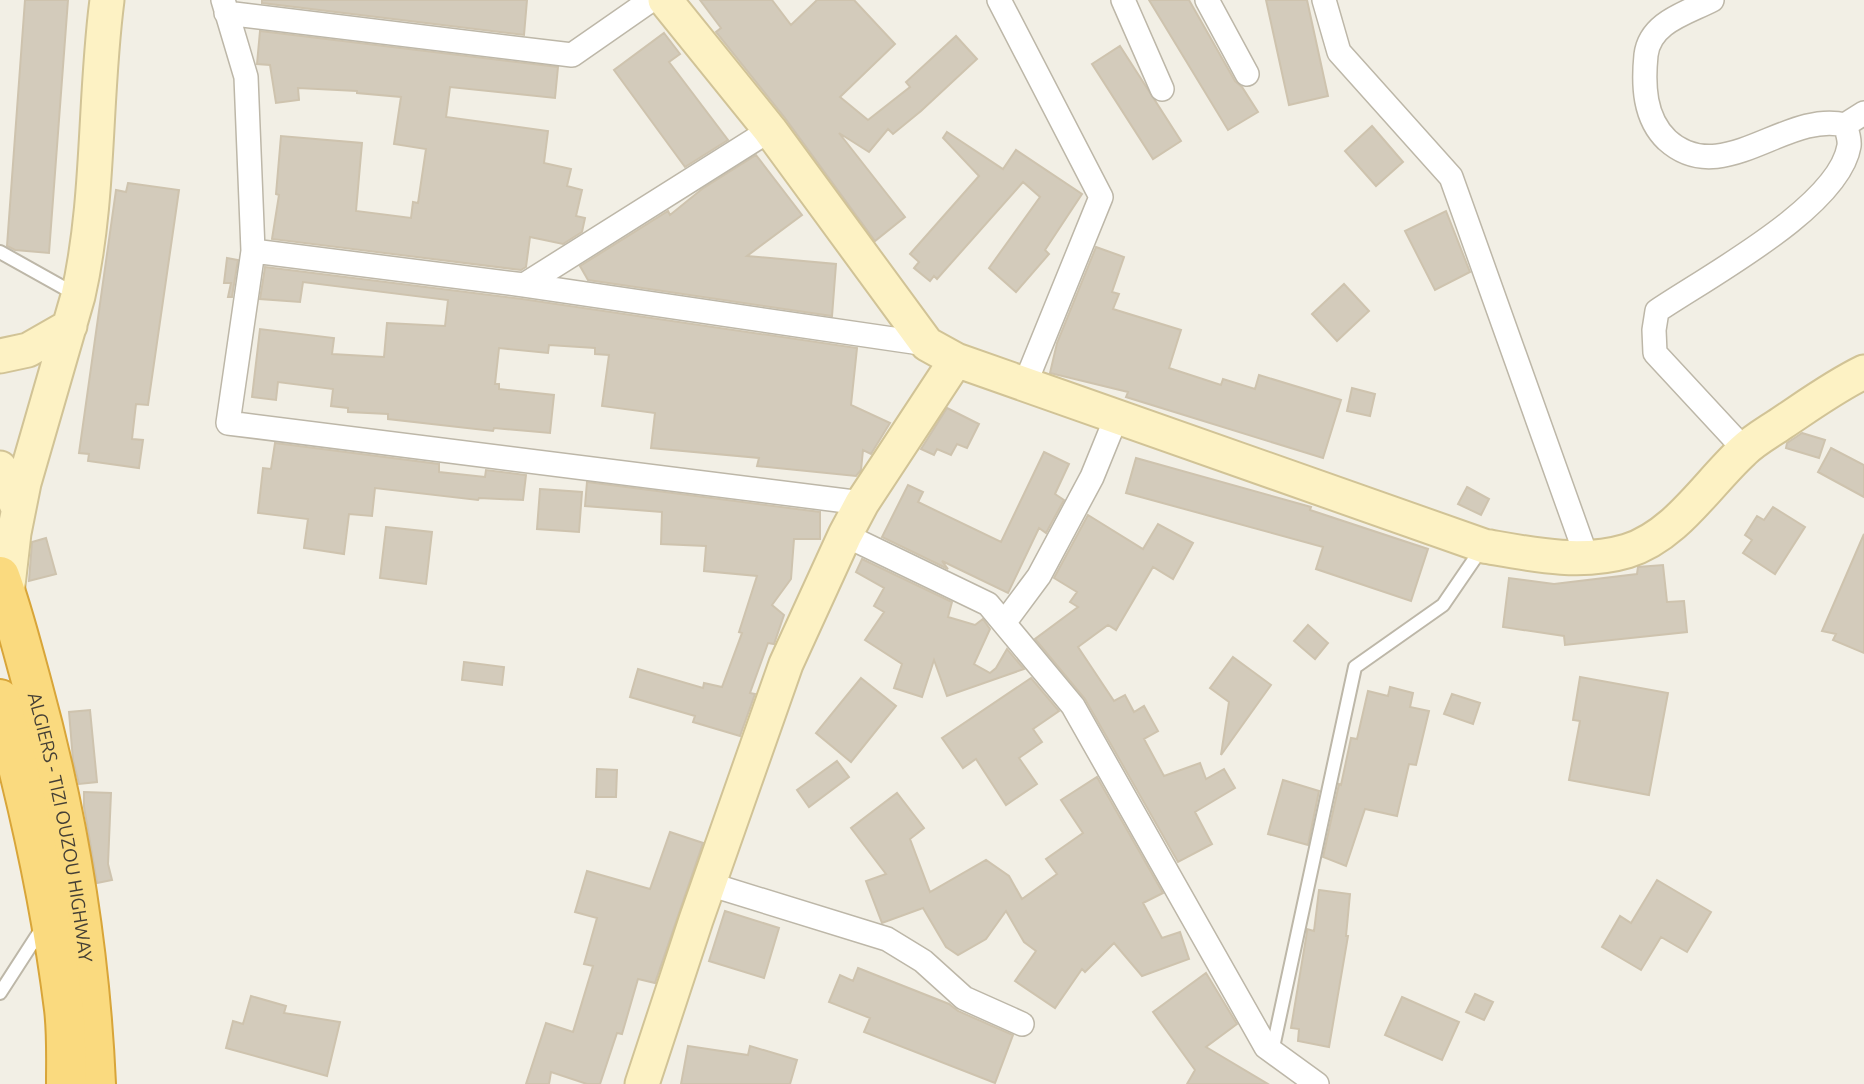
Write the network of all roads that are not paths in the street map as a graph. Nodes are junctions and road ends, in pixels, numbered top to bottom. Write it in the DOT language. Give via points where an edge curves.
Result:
graph roads {
  1 [pos="98,0"];
  2 [pos="107,0"];
  3 [pos="651,0"];
  4 [pos="665,0"];
  5 [pos="999,0"];
  6 [pos="1123,0"];
  7 [pos="1207,0"];
  8 [pos="1324,0"];
  9 [pos="1712,0"];
  10 [pos="225,6"];
  11 [pos="100,55"];
  12 [pos="1247,74"];
  13 [pos="1162,89"];
  14 [pos="1854,119"];
  15 [pos="770,130"];
  16 [pos="253,251"];
  17 [pos="0,252"];
  18 [pos="524,285"];
  19 [pos="74,311"];
  20 [pos="941,352"];
  21 [pos="0,356"];
  22 [pos="1864,372"];
  23 [pos="1025,384"];
  24 [pos="1116,418"];
  25 [pos="1744,449"];
  26 [pos="0,468"];
  27 [pos="862,503"];
  28 [pos="18,508"];
  29 [pos="845,536"];
  30 [pos="1484,545"];
  31 [pos="1587,558"];
  32 [pos="3,585"];
  33 [pos="1004,623"];
  34 [pos="0,699"];
  35 [pos="709,884"];
  36 [pos="50,916"];
  37 [pos="0,993"];
  38 [pos="1022,1024"];
  39 [pos="1272,1052"];
  40 [pos="66,1084"];
  41 [pos="96,1084"];
  42 [pos="642,1084"];
  43 [pos="1317,1084"];
  1 -- 11 [label="main road"];
  2 -- 11 [label="main road"];
  3 -- 10 [label="street" via="572,55"];
  4 -- 15 [label="main road"];
  5 -- 23 [label="street" via="1101,197"];
  6 -- 13 [label="street"];
  7 -- 12 [label="street"];
  8 -- 31 [label="street" via="1339,52 1451,177"];
  9 -- 14 [label="street" via="1667,21 1648,44 1647,108 1662,135 1676,147 1718,158 1804,127"];
  10 -- 16 [label="street" via="246,77"];
  11 -- 19 [label="main road" via="92,223"];
  14 -- 25 [label="street" via="1843,165 1822,193 1767,240 1657,311 1655,353"];
  15 -- 18 [label="street"];
  15 -- 20 [label="main road"];
  16 -- 18 [label="street"];
  16 -- 27 [label="street" via="228,423"];
  17 -- 19 [label="lane"];
  18 -- 20 [label="street"];
  19 -- 21 [label="main road" via="28,350"];
  19 -- 28 [label="main road"];
  20 -- 23 [label="main road"];
  20 -- 27 [label="main road"];
  22 -- 25 [label="main road"];
  23 -- 24 [label="main road"];
  24 -- 30 [label="main road"];
  24 -- 33 [label="street" via="1039,576"];
  25 -- 31 [label="main road" via="1652,540 1627,551"];
  26 -- 28 [label="main road"];
  27 -- 29 [label="main road"];
  28 -- 32 [label="main road"];
  29 -- 33 [label="street" via="988,604"];
  29 -- 35 [label="main road" via="786,664"];
  30 -- 31 [label="main road" via="1540,556"];
  30 -- 39 [label="lane" via="1443,605 1355,667"];
  32 -- 41 [label="highway, ALGIERS - TIZI OUZOU HIGHWAY" via="65,820 87,955"];
  33 -- 39 [label="street" via="1073,706"];
  34 -- 36 [label="highway, ALGIERS - TIZI OUZOU HIGHWAY" via="10,763"];
  35 -- 38 [label="street" via="887,939 923,961 964,998"];
  35 -- 42 [label="main road"];
  36 -- 37 [label="lane"];
  36 -- 40 [label="highway, ALGIERS - TIZI OUZOU HIGHWAY" via="64,1012"];
  39 -- 43 [label="street"];
}
